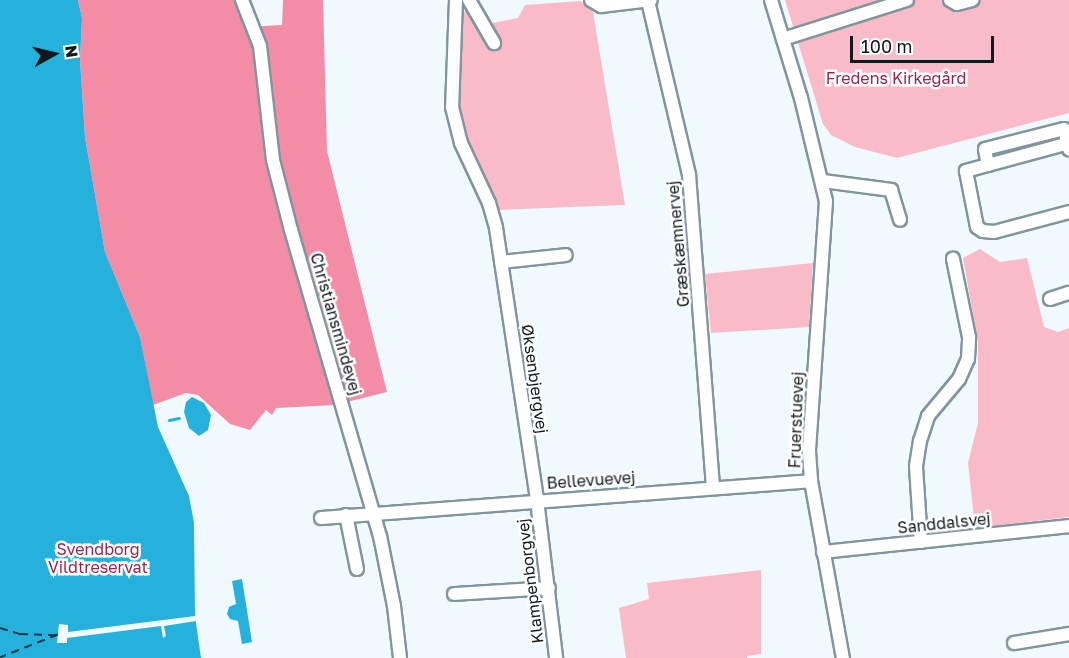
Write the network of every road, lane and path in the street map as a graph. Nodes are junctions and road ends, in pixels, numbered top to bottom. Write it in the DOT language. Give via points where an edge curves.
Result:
graph roads {
  1 [pos="242,0"];
  2 [pos="456,0"];
  3 [pos="469,0"];
  4 [pos="650,0"];
  5 [pos="771,0"];
  6 [pos="907,0"];
  7 [pos="950,0"];
  8 [pos="972,0"];
  9 [pos="592,2"];
  10 [pos="783,39"];
  11 [pos="494,43"];
  12 [pos="1069,145"];
  13 [pos="823,181"];
  14 [pos="1069,212"];
  15 [pos="900,220"];
  16 [pos="566,255"];
  17 [pos="953,259"];
  18 [pos="501,262"];
  19 [pos="1069,293"];
  20 [pos="1050,299"];
  21 [pos="811,481"];
  22 [pos="713,488"];
  23 [pos="537,500"];
  24 [pos="374,512"];
  25 [pos="346,515"];
  26 [pos="321,518"];
  27 [pos="1069,526"];
  28 [pos="921,542"];
  29 [pos="823,552"];
  30 [pos="357,569"];
  31 [pos="549,588"];
  32 [pos="454,594"];
  33 [pos="1069,634"];
  34 [pos="1014,643"];
  35 [pos="400,658"];
  36 [pos="556,658"];
  37 [pos="843,658"];
  1 -- 24 [label="street, Christiansmindevej" via="260,46 273,160 291,230"];
  2 -- 18 [label="street, Øksenbjergvej" via="452,98 455,123 489,203"];
  3 -- 11 [label="street"];
  4 -- 9 [label="street" via="601,6"];
  4 -- 22 [label="street, Græskæmnervej" via="689,175"];
  5 -- 10 [label="street, Fruerstuevej"];
  6 -- 10 [label="street"];
  7 -- 8 [label="street" via="957,4"];
  10 -- 13 [label="street, Fruerstuevej"];
  12 -- 14 [label="street" via="966,171 977,227 994,232"];
  13 -- 15 [label="street" via="891,190"];
  13 -- 21 [label="street, Fruerstuevej" via="826,201 809,452"];
  16 -- 18 [label="street"];
  17 -- 28 [label="street" via="969,337 968,359 959,379 928,416 920,441 916,466"];
  18 -- 23 [label="street, Øksenbjergvej"];
  19 -- 20 [label="street"];
  21 -- 22 [label="street, Bellevuevej"];
  21 -- 29 [label="street, Fruerstuevej"];
  22 -- 23 [label="street, Bellevuevej"];
  23 -- 24 [label="street, Bellevuevej"];
  23 -- 31 [label="street, Klampenborgvej"];
  24 -- 25 [label="street, Bellevuevej"];
  24 -- 35 [label="street, Christiansmindevej"];
  25 -- 26 [label="street, Bellevuevej"];
  25 -- 30 [label="street"];
  27 -- 28 [label="street, Sanddalsvej"];
  28 -- 29 [label="street, Sanddalsvej"];
  29 -- 37 [label="street, Fruerstuevej"];
  31 -- 32 [label="street"];
  31 -- 36 [label="street, Klampenborgvej"];
  33 -- 34 [label="street"];
}
